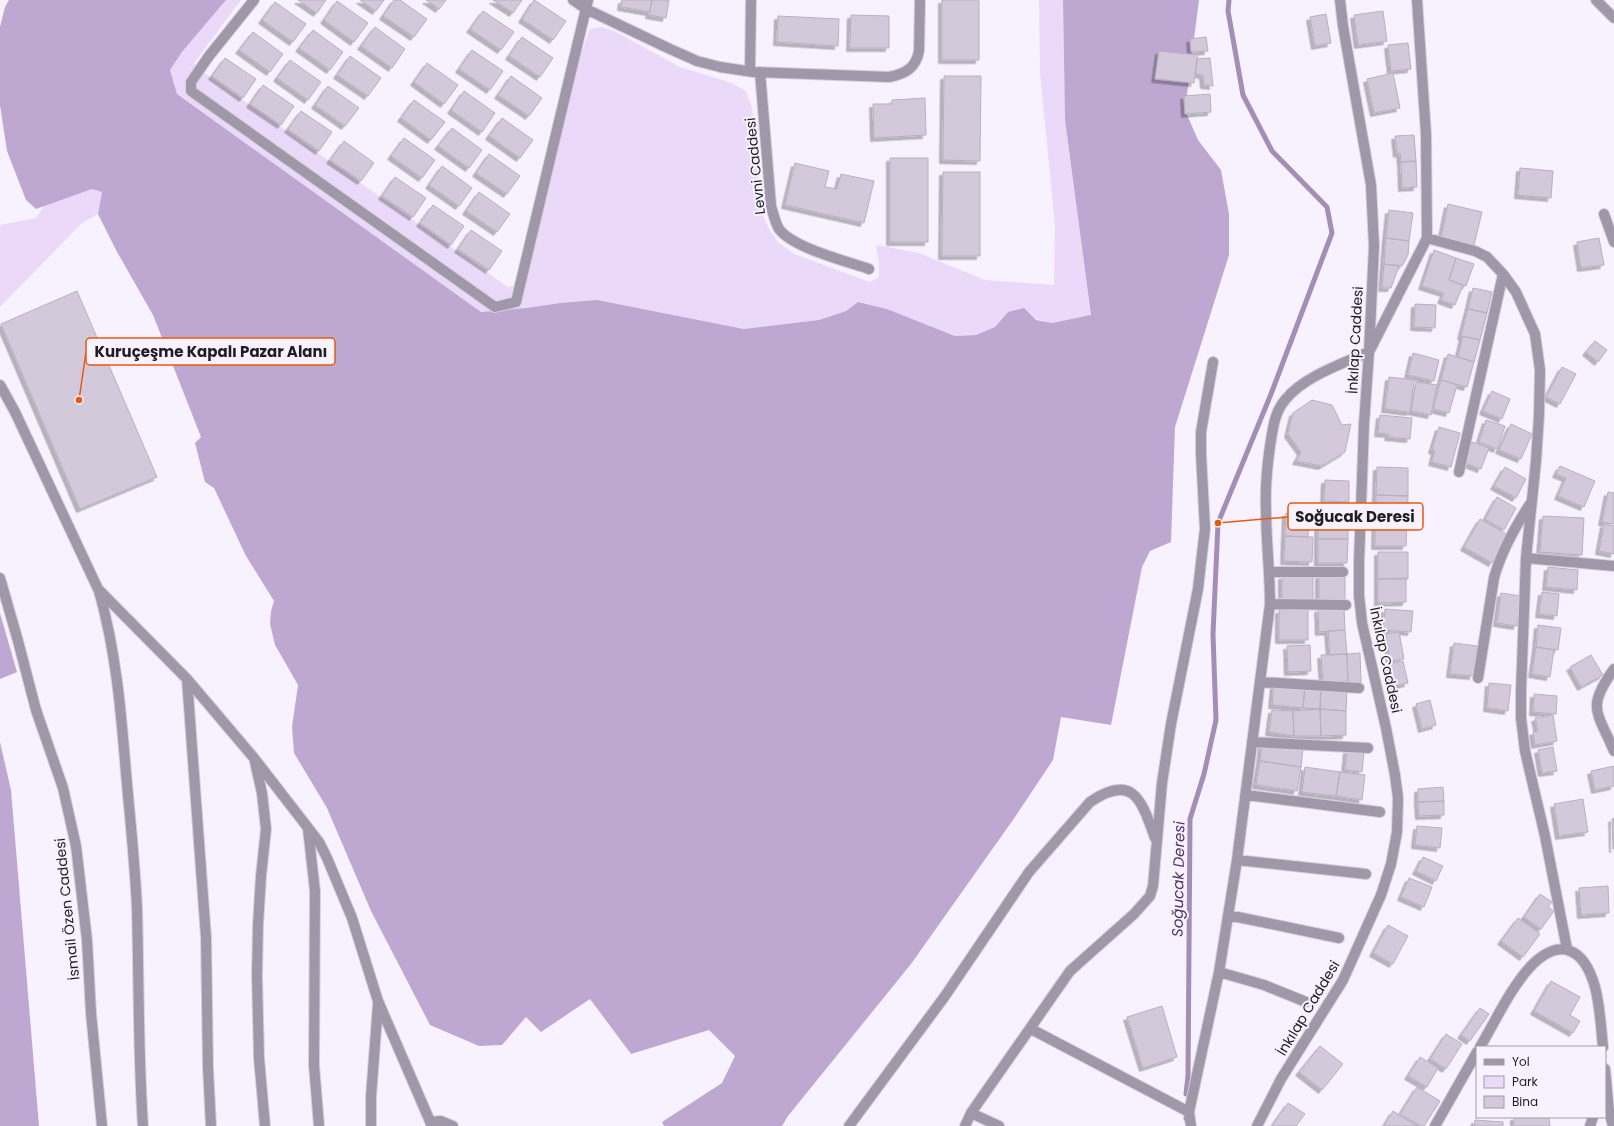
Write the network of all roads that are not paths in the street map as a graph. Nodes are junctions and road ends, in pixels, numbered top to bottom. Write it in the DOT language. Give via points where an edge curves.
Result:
graph roads {
  1 [pos="254,0"];
  2 [pos="573,0"];
  3 [pos="752,0"];
  4 [pos="920,0"];
  5 [pos="1340,0"];
  6 [pos="1417,0"];
  7 [pos="1596,0"];
  8 [pos="587,5"];
  9 [pos="1614,18"];
  10 [pos="750,72"];
  11 [pos="760,72"];
  12 [pos="1604,214"];
  13 [pos="1426,238"];
  14 [pos="1614,242"];
  15 [pos="869,269"];
  16 [pos="1503,274"];
  17 [pos="1369,352"];
  18 [pos="1213,362"];
  19 [pos="0,385"];
  20 [pos="1459,472"];
  21 [pos="1532,503"];
  22 [pos="1526,558"];
  23 [pos="1614,566"];
  24 [pos="1270,572"];
  25 [pos="1343,572"];
  26 [pos="0,578"];
  27 [pos="98,589"];
  28 [pos="1270,604"];
  29 [pos="1346,605"];
  30 [pos="1614,669"];
  31 [pos="1478,678"];
  32 [pos="187,680"];
  33 [pos="1260,682"];
  34 [pos="1359,688"];
  35 [pos="1252,742"];
  36 [pos="1368,748"];
  37 [pos="1614,751"];
  38 [pos="254,758"];
  39 [pos="1246,795"];
  40 [pos="1380,812"];
  41 [pos="307,827"];
  42 [pos="1156,842"];
  43 [pos="1237,860"];
  44 [pos="1366,874"];
  45 [pos="1228,915"];
  46 [pos="1339,938"];
  47 [pos="1567,949"];
  48 [pos="1219,972"];
  49 [pos="378,1001"];
  50 [pos="1306,1002"];
  51 [pos="1031,1029"];
  52 [pos="1481,1046"];
  53 [pos="1603,1046"];
  54 [pos="1476,1054"];
  55 [pos="1606,1084"];
  56 [pos="1189,1112"];
  57 [pos="971,1113"];
  58 [pos="431,1124"];
  59 [pos="102,1126"];
  60 [pos="143,1126"];
  61 [pos="211,1126"];
  62 [pos="265,1126"];
  63 [pos="319,1126"];
  64 [pos="371,1126"];
  65 [pos="453,1126"];
  66 [pos="849,1126"];
  67 [pos="965,1126"];
  68 [pos="999,1126"];
  69 [pos="1187,1126"];
  70 [pos="1191,1126"];
  71 [pos="1257,1126"];
  72 [pos="1435,1126"];
  73 [pos="1613,1126"];
  1 -- 8 [label="street" via="191,82 192,91 495,307 516,302"];
  2 -- 8 [label="street"];
  3 -- 10 [label="street"];
  4 -- 11 [label="street" via="919,51 914,65 900,75 889,77"];
  5 -- 17 [label="street, İnkılap Caddesi" via="1371,185 1374,246"];
  6 -- 13 [label="street" via="1426,134"];
  7 -- 9 [label="street"];
  8 -- 10 [label="street" via="697,61"];
  10 -- 11 [label="street"];
  11 -- 15 [label="street, Levni Caddesi" via="771,206 780,230 806,247"];
  12 -- 14 [label="street"];
  13 -- 16 [label="street" via="1476,251"];
  13 -- 17 [label="street"];
  16 -- 20 [label="street"];
  16 -- 21 [label="street" via="1516,292 1528,317 1538,351 1539,415"];
  17 -- 24 [label="street" via="1330,368 1314,378 1294,391 1278,411 1273,424 1266,476"];
  17 -- 71 [label="street, İnkılap Caddesi" via="1361,495 1359,595 1362,622 1395,775 1398,798 1397,832 1391,864 1381,894 1343,980 1281,1079"];
  18 -- 42 [label="street" via="1201,432 1204,529 1198,589 1171,724"];
  19 -- 27 [label="street"];
  21 -- 22 [label="street"];
  21 -- 31 [label="street" via="1521,518 1498,562"];
  22 -- 23 [label="street"];
  22 -- 47 [label="street" via="1522,726"];
  24 -- 25 [label="street"];
  24 -- 28 [label="street"];
  26 -- 59 [label="street, İsmail Özen Caddesi" via="36,710 63,788 76,846 87,940"];
  27 -- 32 [label="street"];
  27 -- 60 [label="street" via="111,640 121,711 137,907"];
  28 -- 29 [label="street"];
  28 -- 33 [label="street"];
  30 -- 37 [label="street" via="1596,702 1598,716"];
  32 -- 38 [label="street"];
  32 -- 61 [label="street" via="206,937"];
  33 -- 34 [label="street"];
  33 -- 35 [label="street"];
  35 -- 36 [label="street"];
  35 -- 39 [label="street"];
  38 -- 41 [label="street"];
  38 -- 62 [label="street" via="262,793 266,829 260,883 257,975 259,1051"];
  39 -- 40 [label="street"];
  39 -- 43 [label="street"];
  41 -- 49 [label="street" via="327,858 338,882"];
  41 -- 63 [label="street" via="315,891 314,1065"];
  42 -- 51 [label="street" via="1155,877 1150,896 1134,914 1070,972"];
  42 -- 66 [label="street" via="1145,808 1133,794 1123,790 1112,790 1090,802 1029,872 945,996"];
  43 -- 44 [label="street"];
  43 -- 45 [label="street"];
  45 -- 46 [label="street"];
  45 -- 48 [label="street"];
  47 -- 52 [label="street" via="1549,953 1530,967"];
  47 -- 53 [label="street" via="1579,956 1591,976 1597,996"];
  48 -- 50 [label="street"];
  48 -- 56 [label="street"];
  49 -- 58 [label="street"];
  49 -- 64 [label="street"];
  51 -- 56 [label="street"];
  51 -- 57 [label="street"];
  54 -- 72 [label="street"];
  55 -- 73 [label="street"];
  56 -- 69 [label="street"];
  56 -- 70 [label="street"];
  57 -- 67 [label="street"];
  57 -- 68 [label="street"];
  58 -- 65 [label="street" via="441,1121"];
}
